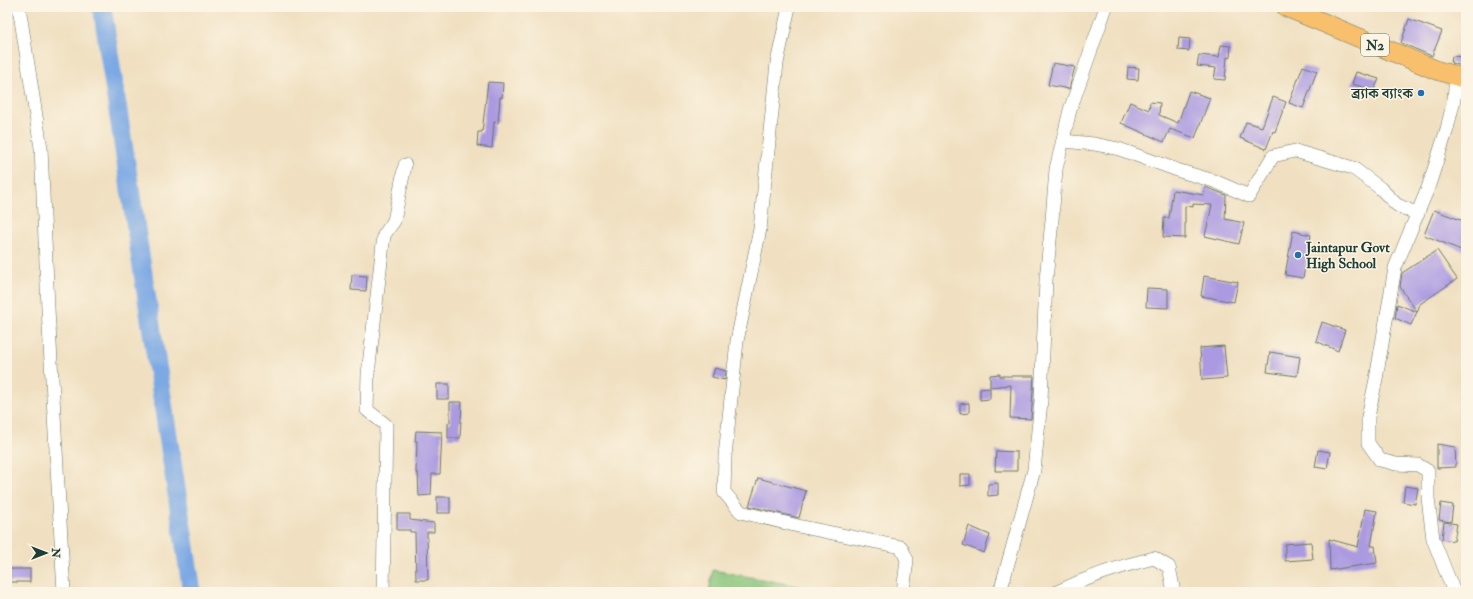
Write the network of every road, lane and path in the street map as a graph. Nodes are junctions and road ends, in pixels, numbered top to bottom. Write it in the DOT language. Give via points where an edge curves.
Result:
graph roads {
  1 [pos="19,7"];
  2 [pos="789,7"];
  3 [pos="1106,7"];
  4 [pos="1286,7"];
  5 [pos="1316,13"];
  6 [pos="1461,77"];
  7 [pos="1062,141"];
  8 [pos="405,166"];
  9 [pos="1418,214"];
  10 [pos="64,592"];
  11 [pos="383,592"];
  12 [pos="903,592"];
  13 [pos="1000,592"];
  14 [pos="1057,592"];
  15 [pos="1174,592"];
  16 [pos="1454,592"];
  1 -- 10 [label="street" via="41,148"];
  2 -- 12 [label="street" via="778,63 760,229 737,341 725,456 724,492 741,512 901,547 906,560"];
  3 -- 7 [label="street" via="1070,110"];
  4 -- 5 [label="highway, N2"];
  5 -- 6 [label="highway, N2" via="1436,70"];
  6 -- 9 [label="street" via="1447,129"];
  7 -- 9 [label="street" via="1119,149 1214,180 1249,196 1273,156 1295,151 1353,168 1380,188 1397,205"];
  7 -- 13 [label="street" via="1056,169 1046,280 1041,401 1034,470"];
  8 -- 11 [label="street" via="394,221 384,235 368,374 367,410 386,424"];
  9 -- 16 [label="street" via="1395,268 1368,417 1368,444 1380,460 1418,465 1428,472 1433,539"];
  14 -- 15 [label="street" via="1084,580 1154,558 1169,567"];
}
